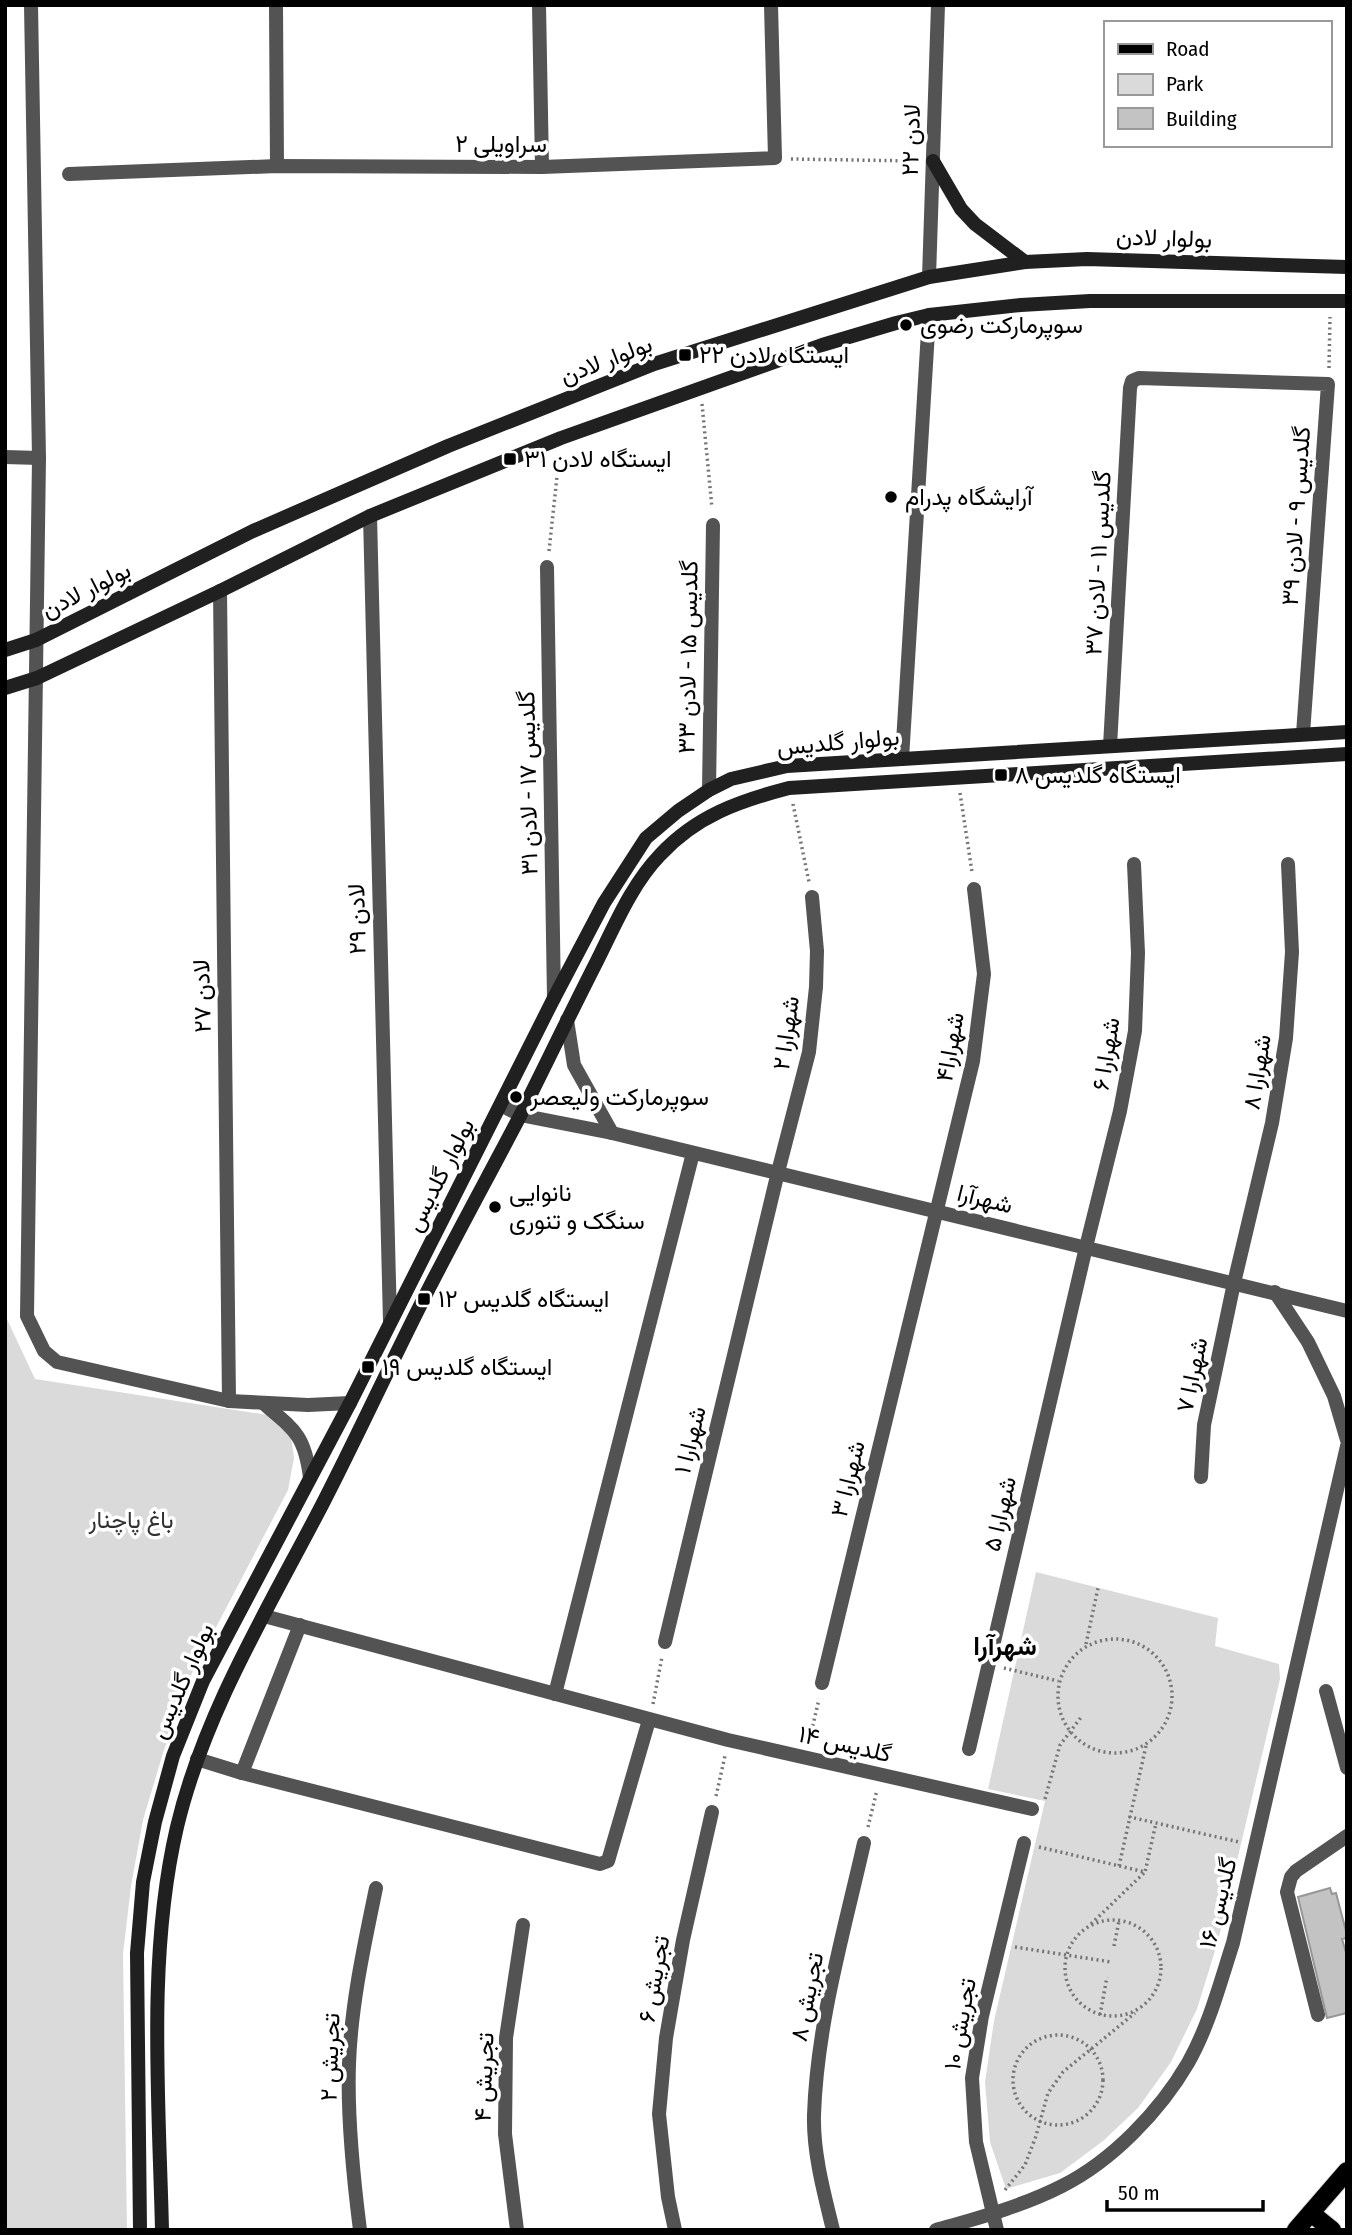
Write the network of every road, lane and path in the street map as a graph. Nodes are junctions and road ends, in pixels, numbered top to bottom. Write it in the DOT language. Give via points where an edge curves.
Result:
graph roads {
  1 [pos="31,5"];
  2 [pos="276,5"];
  3 [pos="539,5"];
  4 [pos="771,5"];
  5 [pos="938,5"];
  6 [pos="775,158"];
  7 [pos="933,161"];
  8 [pos="276,166"];
  9 [pos="542,167"];
  10 [pos="69,174"];
  11 [pos="1025,262"];
  12 [pos="1347,267"];
  13 [pos="929,277"];
  14 [pos="1331,300"];
  15 [pos="1347,301"];
  16 [pos="929,315"];
  17 [pos="1328,384"];
  18 [pos="701,388"];
  19 [pos="561,438"];
  20 [pos="5,457"];
  21 [pos="39,458"];
  22 [pos="370,516"];
  23 [pos="713,525"];
  24 [pos="547,567"];
  25 [pos="220,591"];
  26 [pos="36,640"];
  27 [pos="5,650"];
  28 [pos="37,678"];
  29 [pos="5,688"];
  30 [pos="1347,732"];
  31 [pos="1303,734"];
  32 [pos="1110,746"];
  33 [pos="1347,754"];
  34 [pos="902,759"];
  35 [pos="958,777"];
  36 [pos="789,789"];
  37 [pos="709,790"];
  38 [pos="1134,864"];
  39 [pos="1288,864"];
  40 [pos="974,889"];
  41 [pos="812,897"];
  42 [pos="554,998"];
  43 [pos="567,1020"];
  44 [pos="501,1105"];
  45 [pos="520,1115"];
  46 [pos="612,1133"];
  47 [pos="693,1153"];
  48 [pos="778,1172"];
  49 [pos="936,1210"];
  50 [pos="1086,1247"];
  51 [pos="1234,1283"];
  52 [pos="1275,1292"];
  53 [pos="1347,1311"];
  54 [pos="390,1322"];
  55 [pos="229,1401"];
  56 [pos="350,1403"];
  57 [pos="264,1404"];
  58 [pos="1347,1440"];
  59 [pos="1347,1446"];
  60 [pos="1201,1477"];
  61 [pos="310,1478"];
  62 [pos="1098,1588"];
  63 [pos="264,1616"];
  64 [pos="300,1625"];
  65 [pos="665,1642"];
  66 [pos="1086,1646"];
  67 [pos="989,1664"];
  68 [pos="1059,1681"];
  69 [pos="822,1683"];
  70 [pos="1326,1691"];
  71 [pos="555,1694"];
  72 [pos="1082,1716"];
  73 [pos="649,1720"];
  74 [pos="1070,1731"];
  75 [pos="728,1740"];
  76 [pos="1147,1743"];
  77 [pos="969,1749"];
  78 [pos="198,1759"];
  79 [pos="806,1759"];
  80 [pos="1347,1768"];
  81 [pos="242,1773"];
  82 [pos="880,1776"];
  83 [pos="1032,1809"];
  84 [pos="712,1812"];
  85 [pos="1130,1817"];
  86 [pos="1156,1823"];
  87 [pos="1347,1836"];
  88 [pos="864,1843"];
  89 [pos="1024,1843"];
  90 [pos="1255,1845"];
  91 [pos="1119,1866"];
  92 [pos="1144,1872"];
  93 [pos="376,1888"];
  94 [pos="1119,1921"];
  95 [pos="523,1925"];
  96 [pos="1090,1925"];
  97 [pos="999,1945"];
  98 [pos="1114,1947"];
  99 [pos="1067,1954"];
  100 [pos="1111,1962"];
  101 [pos="1107,1977"];
  102 [pos="1137,2011"];
  103 [pos="1100,2015"];
  104 [pos="1318,2015"];
  105 [pos="1091,2049"];
  106 [pos="1040,2122"];
  107 [pos="1347,2171"];
  108 [pos="1311,2213"];
  109 [pos="992,2214"];
  110 [pos="141,2230"];
  111 [pos="162,2230"];
  112 [pos="360,2230"];
  113 [pos="517,2230"];
  114 [pos="675,2230"];
  115 [pos="833,2230"];
  116 [pos="936,2230"];
  117 [pos="997,2230"];
  118 [pos="1296,2230"];
  119 [pos="1332,2230"];
  1 -- 21 [label="street"];
  2 -- 8 [label="street"];
  3 -- 9 [label="street"];
  4 -- 6 [label="street"];
  5 -- 7 [label="street, لادن ۲۲"];
  6 -- 7 [label="path"];
  6 -- 9 [label="street, سراویلی ۲"];
  7 -- 11 [label="street" via="968,217"];
  7 -- 13 [label="street, لادن ۲۲"];
  8 -- 9 [label="street, سراویلی ۲"];
  8 -- 10 [label="street, سراویلی ۲"];
  11 -- 12 [label="street, بولوار لادن" via="1087,258"];
  11 -- 13 [label="street, بولوار لادن"];
  13 -- 26 [label="street, بولوار لادن" via="654,364 448,446 253,531"];
  14 -- 15 [label="street"];
  14 -- 16 [label="street" via="1090,301"];
  14 -- 17 [label="path"];
  16 -- 18 [label="street" via="822,345"];
  16 -- 34 [label="street"];
  17 -- 31 [label="street, گلدیس ۹ - لادن ۳۹"];
  17 -- 32 [label="street, گلدیس ۱۱ - لادن ۳۷" via="1139,377 1132,382"];
  18 -- 19 [label="street"];
  18 -- 23 [label="path"];
  19 -- 22 [label="street"];
  19 -- 24 [label="path"];
  20 -- 21 [label="street"];
  21 -- 26 [label="street"];
  22 -- 25 [label="street"];
  22 -- 54 [label="street, لادن ۲۹"];
  23 -- 37 [label="street, گلدیس ۱۵ - لادن ۳۳"];
  24 -- 42 [label="street, گلدیس ۱۷ - لادن ۳۱"];
  25 -- 28 [label="street"];
  25 -- 55 [label="street, لادن ۲۷"];
  26 -- 27 [label="street, بولوار لادن"];
  26 -- 28 [label="street"];
  28 -- 29 [label="street"];
  28 -- 55 [label="street" via="27,1316 44,1351 57,1362"];
  30 -- 31 [label="street, بولوار گلدیس"];
  31 -- 32 [label="street, بولوار گلدیس"];
  32 -- 34 [label="street, بولوار گلدیس"];
  33 -- 35 [label="street, بولوار گلدیس"];
  34 -- 37 [label="street, بولوار گلدیس" via="787,766 732,779"];
  35 -- 36 [label="street, بولوار گلدیس"];
  35 -- 40 [label="path"];
  36 -- 41 [label="path"];
  36 -- 43 [label="street, بولوار گلدیس" via="716,812 686,830 658,856 624,907"];
  37 -- 42 [label="street, بولوار گلدیس" via="646,838 604,903"];
  38 -- 50 [label="street, شهرارا ۶" via="1135,1031"];
  39 -- 51 [label="street, شهرارا ۸" via="1292,952 1286,1038 1272,1123"];
  40 -- 49 [label="street, شهرارا۴" via="984,974 973,1061"];
  41 -- 48 [label="street, شهرارا ۲" via="817,951 809,1052"];
  42 -- 44 [label="street, بولوار گلدیس"];
  43 -- 45 [label="street, بولوار گلدیس"];
  43 -- 46 [label="street" via="574,1065"];
  44 -- 45 [label="street, شهرآرا"];
  44 -- 54 [label="street, بولوار گلدیس"];
  45 -- 46 [label="street, شهرآرا"];
  45 -- 63 [label="street, بولوار گلدیس"];
  46 -- 47 [label="street, شهرآرا"];
  47 -- 48 [label="street, شهرآرا"];
  47 -- 71 [label="street"];
  48 -- 49 [label="street, شهرآرا"];
  48 -- 65 [label="street, شهرارا ۱"];
  49 -- 50 [label="street, شهرآرا"];
  49 -- 69 [label="street, شهرارا ۳"];
  50 -- 51 [label="street, شهرآرا"];
  50 -- 67 [label="street, شهرارا ۵"];
  51 -- 52 [label="street, شهرآرا"];
  51 -- 60 [label="street, شهرارا ۷" via="1204,1425"];
  52 -- 53 [label="street, شهرآرا"];
  52 -- 58 [label="street" via="1314,1353"];
  54 -- 56 [label="street, بولوار گلدیس"];
  55 -- 57 [label="street"];
  56 -- 57 [label="street"];
  56 -- 61 [label="street, بولوار گلدیس"];
  57 -- 61 [label="street" via="297,1432"];
  59 -- 90 [label="street, گلدیس ۱۶"];
  61 -- 110 [label="street, بولوار گلدیس" via="202,1681 173,1756 155,1822 143,1882 137,1953"];
  62 -- 66 [label="path"];
  63 -- 64 [label="street, گلدیس ۱۴"];
  63 -- 78 [label="street, بولوار گلدیس"];
  64 -- 71 [label="street, گلدیس ۱۴"];
  64 -- 81 [label="street"];
  65 -- 73 [label="path"];
  66 -- 68 [label="path" via="1069,1661"];
  66 -- 76 [label="path" via="1107,1638 1130,1640 1150,1649 1165,1666 1172,1688 1171,1710 1161,1731"];
  67 -- 68 [label="path"];
  67 -- 77 [label="street, شهرارا ۵"];
  68 -- 74 [label="path" via="1058,1704"];
  69 -- 79 [label="path"];
  70 -- 80 [label="street"];
  71 -- 73 [label="street, گلدیس ۱۴"];
  72 -- 74 [label="path"];
  73 -- 75 [label="street, گلدیس ۱۴"];
  73 -- 81 [label="street" via="608,1861 600,1864"];
  74 -- 76 [label="path" via="1101,1752 1123,1753"];
  74 -- 83 [label="path" via="1060,1745 1045,1801"];
  75 -- 79 [label="street, گلدیس ۱۴"];
  75 -- 84 [label="path"];
  76 -- 85 [label="path"];
  78 -- 81 [label="street"];
  78 -- 111 [label="street, بولوار گلدیس" via="177,1827 159,1955"];
  79 -- 82 [label="street, گلدیس ۱۴"];
  82 -- 83 [label="street, گلدیس ۱۴"];
  82 -- 88 [label="path"];
  84 -- 114 [label="street, تجریش ۶" via="683,1940 659,2114"];
  85 -- 86 [label="path"];
  85 -- 91 [label="path"];
  86 -- 90 [label="path"];
  86 -- 92 [label="path"];
  87 -- 104 [label="street" via="1296,1871 1287,1892"];
  88 -- 115 [label="street, تجریش ۸" via="831,1990 814,2117 821,2181"];
  89 -- 91 [label="path"];
  89 -- 97 [label="street, تجریش ۱۰"];
  90 -- 109 [label="street, گلدیس ۱۶" via="1233,1943 1188,2063 1149,2117 1110,2154 1063,2186"];
  91 -- 92 [label="path"];
  92 -- 96 [label="path"];
  93 -- 112 [label="street, تجریش ۲" via="357,1984 349,2063"];
  94 -- 96 [label="path"];
  94 -- 98 [label="path"];
  94 -- 102 [label="path" via="1144,1930 1162,1963 1152,1999"];
  95 -- 113 [label="street, تجریش ۴" via="506,2038 505,2134"];
  96 -- 99 [label="path"];
  97 -- 99 [label="path"];
  97 -- 109 [label="street, تجریش ۱۰" via="972,2078 976,2142"];
  99 -- 100 [label="path"];
  99 -- 103 [label="path" via="1065,1973 1071,1992 1083,2006"];
  101 -- 103 [label="path"];
  102 -- 103 [label="path" via="1119,2017"];
  102 -- 105 [label="path"];
  105 -- 106 [label="path" via="1063,2072 1048,2093"];
  105 -- 106 [label="path" via="1104,2081 1100,2099 1075,2123 1057,2126"];
  105 -- 106 [label="path" via="1076,2038 1059,2034 1042,2038 1021,2054 1013,2079 1016,2097 1025,2112"];
  106 -- 109 [label="path" via="1025,2165"];
  107 -- 108 [label="main road"];
  108 -- 118 [label="main road"];
  108 -- 119 [label="main road"];
  109 -- 116 [label="street, گلدیس ۱۶"];
  109 -- 117 [label="street, تجریش ۱۰"];
}
